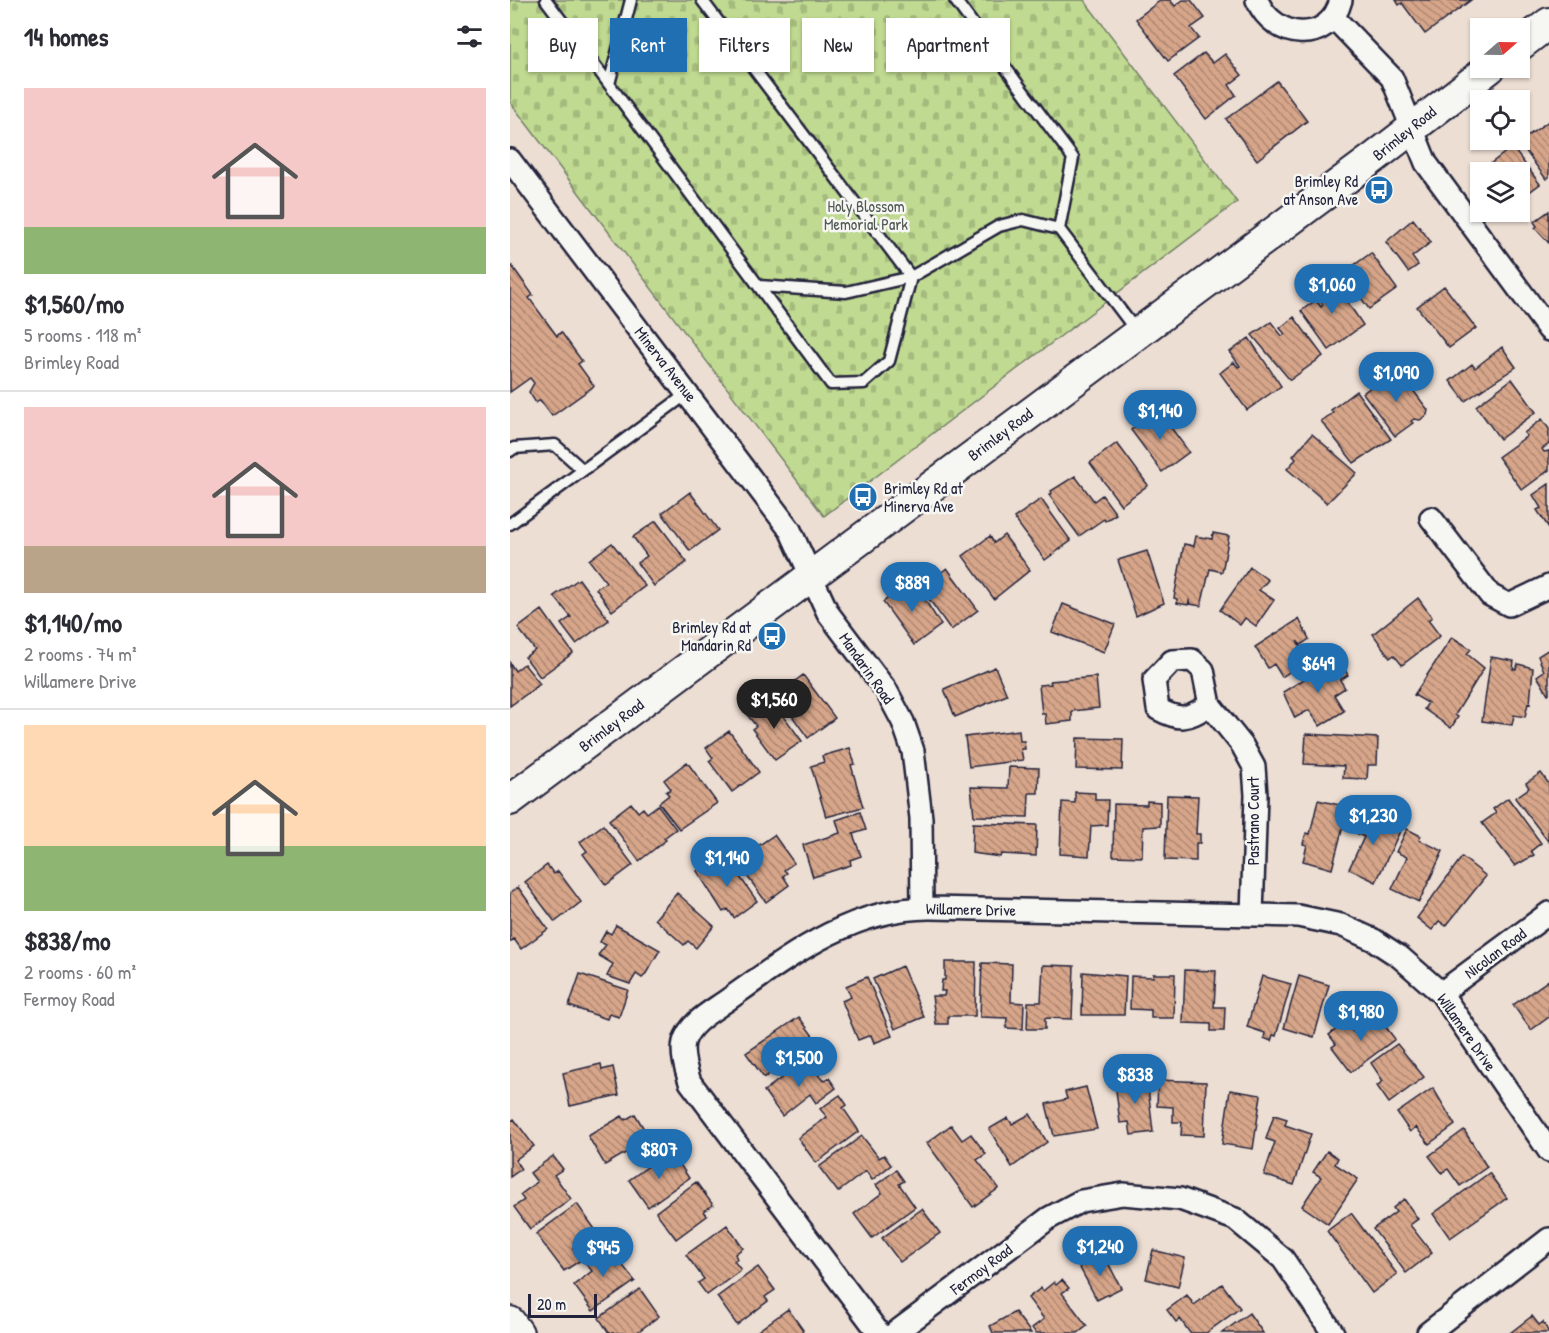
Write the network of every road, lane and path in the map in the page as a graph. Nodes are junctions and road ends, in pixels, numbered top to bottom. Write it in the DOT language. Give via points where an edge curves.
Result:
graph roads {
  1 [pos="546,0"];
  2 [pos="631,0"];
  3 [pos="702,0"];
  4 [pos="955,0"];
  5 [pos="1257,0"];
  6 [pos="1337,8"];
  7 [pos="1549,23"];
  8 [pos="1530,37"];
  9 [pos="1477,78"];
  10 [pos="609,84"];
  11 [pos="1413,127"];
  12 [pos="510,160"];
  13 [pos="1059,229"];
  14 [pos="911,277"];
  15 [pos="759,286"];
  16 [pos="1549,330"];
  17 [pos="1138,332"];
  18 [pos="689,393"];
  19 [pos="510,451"];
  20 [pos="583,470"];
  21 [pos="1431,518"];
  22 [pos="510,524"];
  23 [pos="811,575"];
  24 [pos="1549,586"];
  25 [pos="1210,705"];
  26 [pos="510,801"];
  27 [pos="922,908"];
  28 [pos="1549,913"];
  29 [pos="1252,915"];
  30 [pos="1441,993"];
  31 [pos="1549,1151"];
  32 [pos="1549,1239"];
  33 [pos="879,1333"];
  34 [pos="895,1333"];
  35 [pos="1333,1333"];
  36 [pos="1428,1333"];
  1 -- 10 [label="lane"];
  2 -- 10 [label="lane"];
  3 -- 14 [label="lane"];
  4 -- 13 [label="lane" via="1073,158"];
  5 -- 6 [label="street" via="1263,13 1289,32 1321,27"];
  6 -- 11 [label="street" via="1392,78"];
  7 -- 8 [label="main road"];
  9 -- 11 [label="main road, Brimley Road"];
  10 -- 15 [label="lane"];
  11 -- 16 [label="street" via="1426,163"];
  11 -- 17 [label="main road, Brimley Road"];
  12 -- 18 [label="street, Minerva Avenue"];
  13 -- 14 [label="lane" via="1023,220 999,226"];
  13 -- 17 [label="lane"];
  14 -- 15 [label="lane" via="846,292"];
  14 -- 15 [label="lane" via="889,361 864,383 831,384"];
  17 -- 23 [label="main road, Brimley Road"];
  18 -- 20 [label="lane"];
  18 -- 23 [label="street, Minerva Avenue" via="790,530"];
  19 -- 20 [label="lane" via="555,445"];
  20 -- 22 [label="lane"];
  21 -- 24 [label="street" via="1490,595 1509,605"];
  23 -- 26 [label="main road, Brimley Road"];
  23 -- 27 [label="street, Mandarin Road" via="828,613 886,690 913,751 921,818"];
  25 -- 29 [label="street, Pastrano Court" via="1254,766"];
  27 -- 29 [label="street, Willamere Drive"];
  27 -- 33 [label="street, Willamere Drive" via="878,915 807,945 702,1016 684,1041 690,1082"];
  28 -- 30 [label="street, Nicolan Road"];
  29 -- 30 [label="street, Willamere Drive" via="1298,916 1341,925 1391,951"];
  30 -- 31 [label="street, Willamere Drive"];
  32 -- 36 [label="street"];
  34 -- 35 [label="street, Fermoy Road" via="1049,1218 1081,1201 1124,1194 1180,1198 1235,1220 1283,1259"];
}
